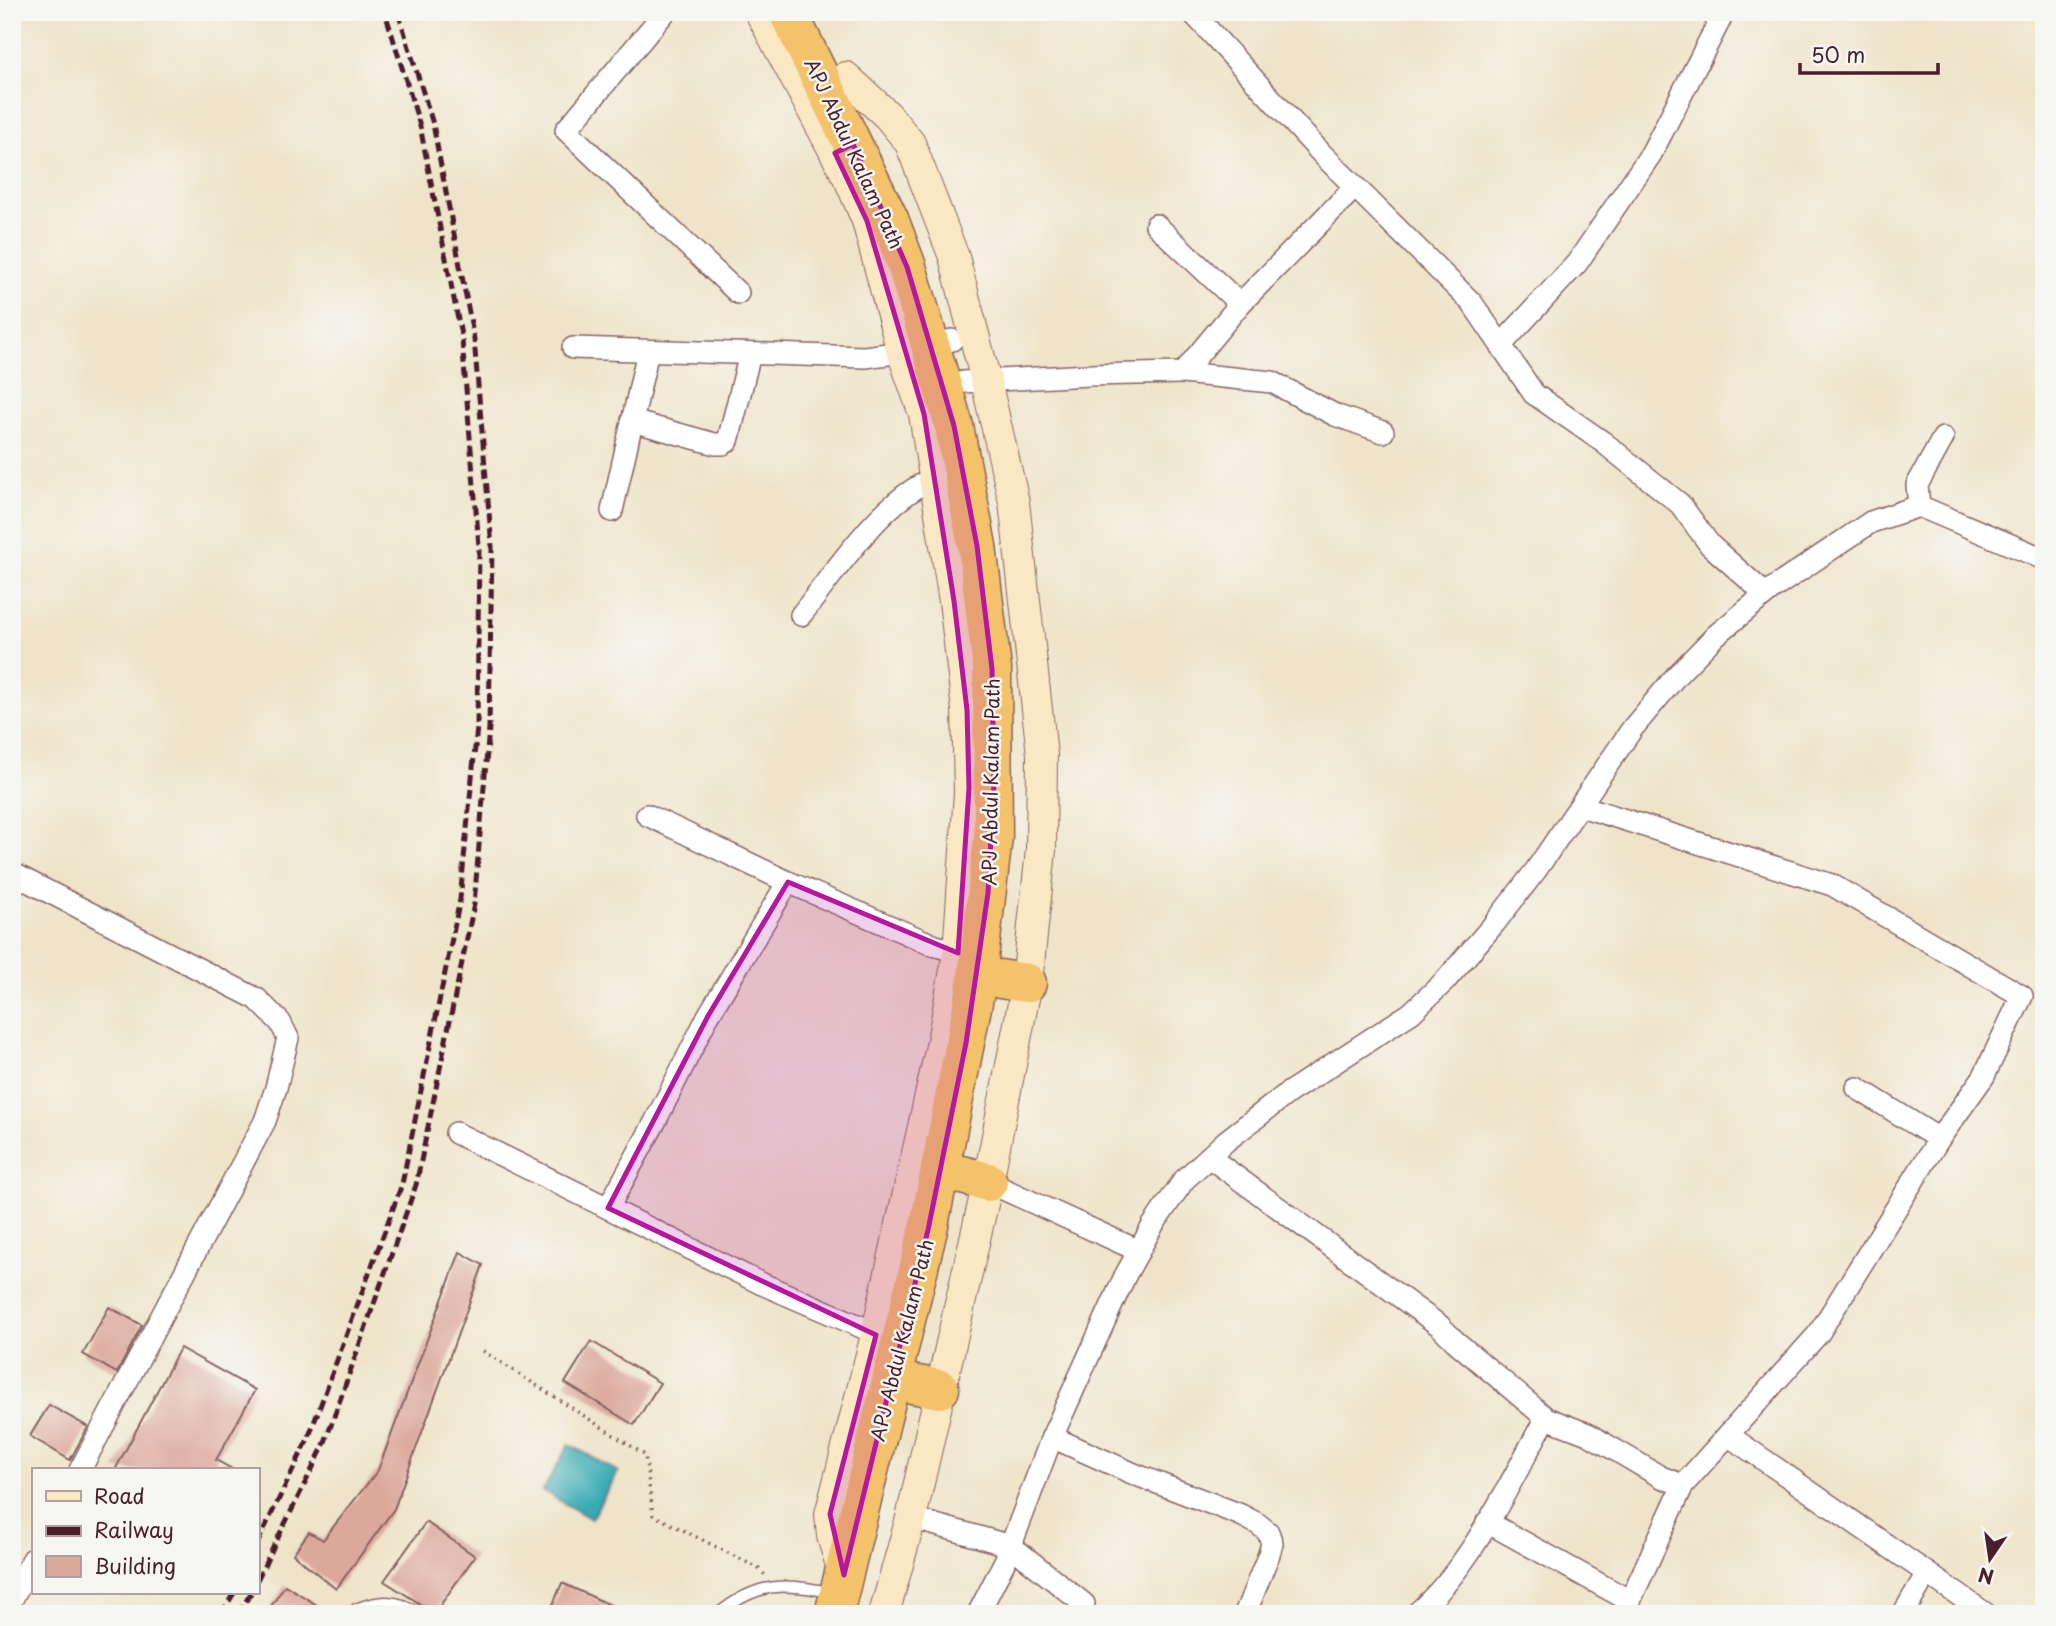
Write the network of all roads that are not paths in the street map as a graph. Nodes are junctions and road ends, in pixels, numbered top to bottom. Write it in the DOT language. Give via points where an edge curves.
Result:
graph roads {
  1 [pos="666,12"];
  2 [pos="760,12"];
  3 [pos="788,12"];
  4 [pos="816,12"];
  5 [pos="1192,12"];
  6 [pos="1724,12"];
  7 [pos="846,77"];
  8 [pos="844,148"];
  9 [pos="1356,187"];
  10 [pos="1156,225"];
  11 [pos="738,293"];
  12 [pos="1240,304"];
  13 [pos="1501,345"];
  14 [pos="928,346"];
  15 [pos="573,348"];
  16 [pos="648,351"];
  17 [pos="750,354"];
  18 [pos="1183,373"];
  19 [pos="974,382"];
  20 [pos="632,421"];
  21 [pos="1383,432"];
  22 [pos="1943,438"];
  23 [pos="948,474"];
  24 [pos="1919,506"];
  25 [pos="612,511"];
  26 [pos="2044,559"];
  27 [pos="1766,594"];
  28 [pos="802,615"];
  29 [pos="1581,806"];
  30 [pos="647,815"];
  31 [pos="12,873"];
  32 [pos="788,883"];
  33 [pos="991,968"];
  34 [pos="1857,1088"];
  35 [pos="456,1133"];
  36 [pos="1939,1139"];
  37 [pos="1209,1157"];
  38 [pos="975,1179"];
  39 [pos="608,1208"];
  40 [pos="1139,1251"];
  41 [pos="889,1338"];
  42 [pos="926,1386"];
  43 [pos="1546,1419"];
  44 [pos="1728,1435"];
  45 [pos="1052,1437"];
  46 [pos="81,1468"];
  47 [pos="1683,1485"];
  48 [pos="911,1518"];
  49 [pos="1487,1522"];
  50 [pos="1011,1546"];
  51 [pos="32,1561"];
  52 [pos="1927,1573"];
  53 [pos="12,1599"];
  54 [pos="843,1599"];
  55 [pos="1084,1604"];
  56 [pos="1627,1607"];
  57 [pos="353,1614"];
  58 [pos="421,1614"];
  59 [pos="718,1614"];
  60 [pos="884,1614"];
  61 [pos="978,1614"];
  62 [pos="1245,1614"];
  63 [pos="1416,1614"];
  64 [pos="1903,1614"];
  65 [pos="1986,1614"];
  1 -- 11 [label="street" via="566,130"];
  2 -- 8 [label="street"];
  3 -- 8 [label="highway, APJ Abdul Kalam Path"];
  4 -- 7 [label="highway, APJ Abdul Kalam Path"];
  5 -- 9 [label="street"];
  6 -- 13 [label="street" via="1651,155 1577,263"];
  7 -- 14 [label="highway, APJ Abdul Kalam Path" via="921,237"];
  7 -- 19 [label="street" via="910,143 954,257"];
  8 -- 14 [label="highway, APJ Abdul Kalam Path" via="890,219"];
  9 -- 12 [label="street"];
  9 -- 13 [label="street" via="1472,303"];
  10 -- 12 [label="street"];
  12 -- 18 [label="street"];
  13 -- 27 [label="street" via="1534,394 1680,503 1710,545"];
  14 -- 17 [label="street" via="865,357"];
  14 -- 19 [label="highway, APJ Abdul Kalam Path"];
  14 -- 23 [label="highway, APJ Abdul Kalam Path" via="954,426"];
  15 -- 16 [label="street"];
  16 -- 17 [label="street"];
  16 -- 20 [label="street"];
  17 -- 20 [label="street" via="731,434 723,444"];
  18 -- 19 [label="street"];
  18 -- 21 [label="street" via="1272,382 1335,415"];
  19 -- 33 [label="highway, APJ Abdul Kalam Path" via="1011,632 1015,722 1016,838"];
  20 -- 25 [label="street"];
  22 -- 24 [label="street" via="1917,485"];
  23 -- 28 [label="street" via="902,496 860,539"];
  23 -- 33 [label="highway, APJ Abdul Kalam Path" via="977,546 992,669 981,792 990,865"];
  24 -- 26 [label="street"];
  24 -- 27 [label="street" via="1871,522"];
  27 -- 29 [label="street" via="1677,675 1632,729"];
  29 -- 36 [label="street" via="1832,885 2022,996 1984,1076"];
  29 -- 37 [label="street" via="1494,924 1445,981 1411,1013 1288,1093"];
  30 -- 32 [label="street"];
  31 -- 46 [label="street" via="257,999 280,1022 288,1038 265,1121"];
  32 -- 33 [label="street"];
  32 -- 39 [label="street" via="708,1016"];
  33 -- 38 [label="highway, APJ Abdul Kalam Path" via="990,1052"];
  33 -- 41 [label="highway, APJ Abdul Kalam Path" via="968,1030 939,1175"];
  34 -- 36 [label="street"];
  35 -- 39 [label="street"];
  36 -- 44 [label="street" via="1819,1333"];
  37 -- 40 [label="street" via="1184,1180"];
  37 -- 43 [label="street" via="1440,1326"];
  38 -- 40 [label="street"];
  38 -- 42 [label="highway, APJ Abdul Kalam Path" via="952,1227"];
  39 -- 41 [label="street" via="760,1283"];
  40 -- 45 [label="street"];
  41 -- 54 [label="highway, APJ Abdul Kalam Path"];
  42 -- 48 [label="street"];
  42 -- 54 [label="highway, APJ Abdul Kalam Path"];
  43 -- 47 [label="street" via="1588,1434"];
  43 -- 49 [label="street"];
  44 -- 47 [label="street"];
  44 -- 52 [label="street"];
  45 -- 50 [label="street"];
  45 -- 62 [label="street" via="1241,1515 1268,1532 1269,1554"];
  47 -- 56 [label="street"];
  48 -- 50 [label="street"];
  48 -- 60 [label="street"];
  49 -- 56 [label="street"];
  49 -- 63 [label="street" via="1451,1578"];
  50 -- 55 [label="street"];
  50 -- 61 [label="street"];
  51 -- 53 [label="street"];
  52 -- 64 [label="street"];
  52 -- 65 [label="street"];
  54 -- 59 [label="lane" via="801,1585 777,1586 753,1591"];
  57 -- 58 [label="lane" via="375,1601 406,1604"];
}
